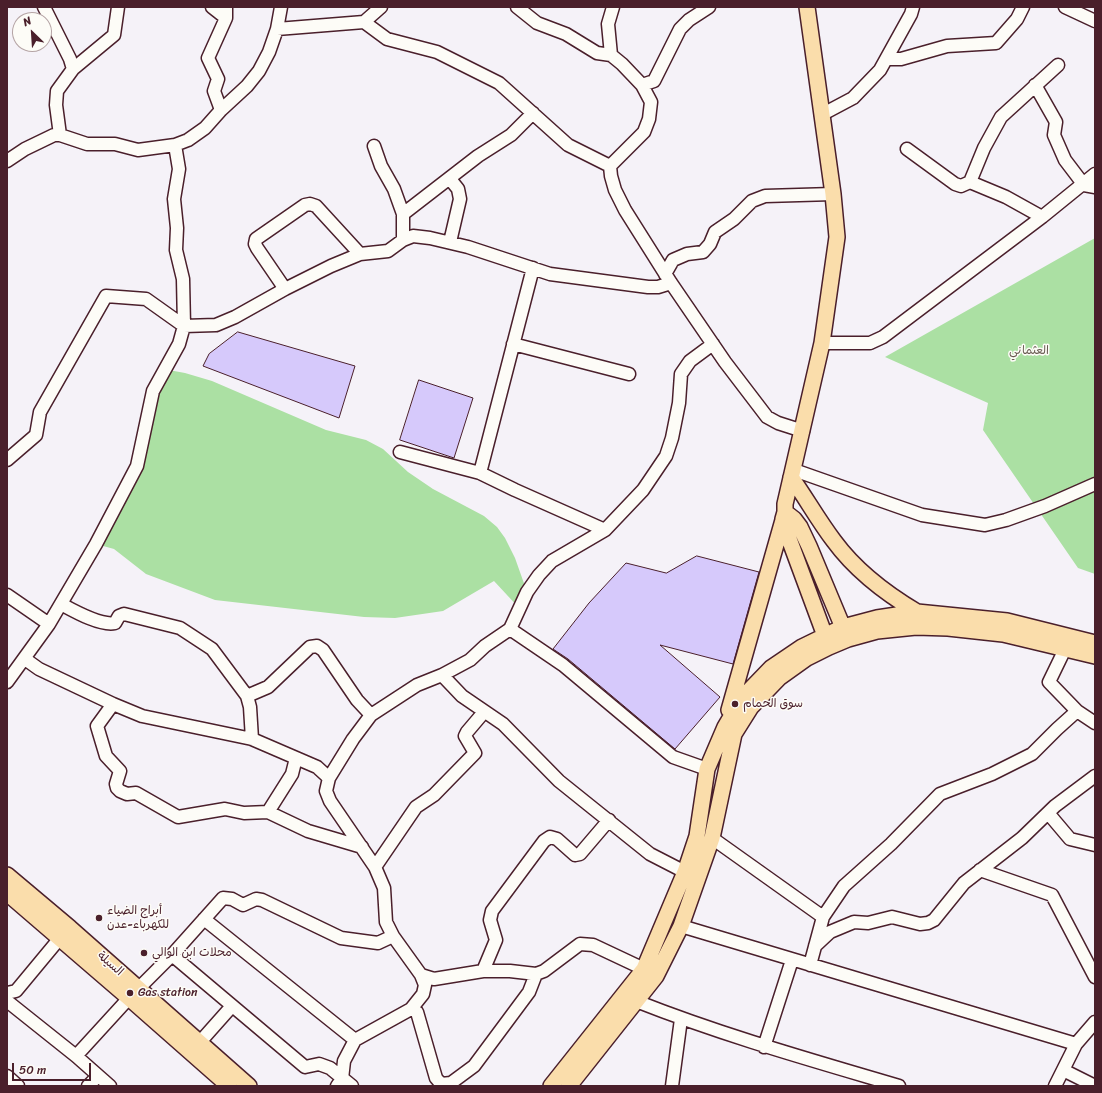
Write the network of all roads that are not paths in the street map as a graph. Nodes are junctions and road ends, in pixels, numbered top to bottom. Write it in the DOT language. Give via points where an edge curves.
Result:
graph roads {
  1 [pos="44,7"];
  2 [pos="118,7"];
  3 [pos="212,7"];
  4 [pos="281,7"];
  5 [pos="381,7"];
  6 [pos="517,7"];
  7 [pos="613,7"];
  8 [pos="709,7"];
  9 [pos="807,7"];
  10 [pos="913,7"];
  11 [pos="1023,7"];
  12 [pos="1065,7"];
  13 [pos="226,12"];
  14 [pos="1095,21"];
  15 [pos="364,22"];
  16 [pos="277,29"];
  17 [pos="611,55"];
  18 [pos="886,59"];
  19 [pos="1058,65"];
  20 [pos="73,69"];
  21 [pos="642,84"];
  22 [pos="1035,85"];
  23 [pos="221,110"];
  24 [pos="533,113"];
  25 [pos="821,115"];
  26 [pos="60,135"];
  27 [pos="175,145"];
  28 [pos="374,146"];
  29 [pos="907,149"];
  30 [pos="7,161"];
  31 [pos="610,166"];
  32 [pos="1095,174"];
  33 [pos="450,178"];
  34 [pos="970,182"];
  35 [pos="1089,186"];
  36 [pos="833,194"];
  37 [pos="403,214"];
  38 [pos="1042,217"];
  39 [pos="403,240"];
  40 [pos="450,242"];
  41 [pos="360,254"];
  42 [pos="533,268"];
  43 [pos="668,278"];
  44 [pos="285,289"];
  45 [pos="184,326"];
  46 [pos="822,343"];
  47 [pos="513,344"];
  48 [pos="713,344"];
  49 [pos="629,374"];
  50 [pos="803,431"];
  51 [pos="400,452"];
  52 [pos="7,460"];
  53 [pos="480,473"];
  54 [pos="792,473"];
  55 [pos="1095,484"];
  56 [pos="784,515"];
  57 [pos="604,530"];
  58 [pos="7,595"];
  59 [pos="61,604"];
  60 [pos="917,612"];
  61 [pos="49,624"];
  62 [pos="510,629"];
  63 [pos="845,633"];
  64 [pos="827,641"];
  65 [pos="1095,643"];
  66 [pos="1065,649"];
  67 [pos="1095,656"];
  68 [pos="25,659"];
  69 [pos="442,675"];
  70 [pos="7,682"];
  71 [pos="247,696"];
  72 [pos="112,704"];
  73 [pos="1077,710"];
  74 [pos="484,712"];
  75 [pos="371,715"];
  76 [pos="1095,723"];
  77 [pos="725,727"];
  78 [pos="252,739"];
  79 [pos="296,758"];
  80 [pos="707,768"];
  81 [pos="1095,776"];
  82 [pos="329,778"];
  83 [pos="268,812"];
  84 [pos="1048,813"];
  85 [pos="609,820"];
  86 [pos="712,838"];
  87 [pos="1095,845"];
  88 [pos="362,847"];
  89 [pos="375,867"];
  90 [pos="980,870"];
  91 [pos="685,872"];
  92 [pos="7,875"];
  93 [pos="7,893"];
  94 [pos="823,917"];
  95 [pos="204,919"];
  96 [pos="681,926"];
  97 [pos="393,936"];
  98 [pos="60,938"];
  99 [pos="815,946"];
  100 [pos="172,955"];
  101 [pos="792,960"];
  102 [pos="810,965"];
  103 [pos="644,969"];
  104 [pos="483,971"];
  105 [pos="536,974"];
  106 [pos="421,975"];
  107 [pos="1095,977"];
  108 [pos="7,992"];
  109 [pos="134,993"];
  110 [pos="7,1001"];
  111 [pos="636,1001"];
  112 [pos="232,1006"];
  113 [pos="411,1009"];
  114 [pos="681,1019"];
  115 [pos="1095,1022"];
  116 [pos="355,1040"];
  117 [pos="200,1042"];
  118 [pos="1076,1044"];
  119 [pos="764,1047"];
  120 [pos="76,1056"];
  121 [pos="1063,1070"];
  122 [pos="7,1076"];
  123 [pos="98,1076"];
  124 [pos="344,1084"];
  125 [pos="18,1086"];
  126 [pos="88,1086"];
  127 [pos="110,1086"];
  128 [pos="229,1086"];
  129 [pos="249,1086"];
  130 [pos="551,1086"];
  131 [pos="569,1086"];
  132 [pos="672,1086"];
  133 [pos="899,1086"];
  134 [pos="1055,1086"];
  135 [pos="1095,1086"];
  1 -- 20 [label="street"];
  2 -- 20 [label="street" via="114,35"];
  3 -- 13 [label="street"];
  4 -- 16 [label="street"];
  5 -- 15 [label="street"];
  6 -- 17 [label="street" via="537,23 566,34 597,53"];
  7 -- 17 [label="street" via="608,24"];
  8 -- 21 [label="street" via="680,29 654,81"];
  9 -- 25 [label="main road"];
  10 -- 18 [label="street"];
  11 -- 18 [label="street" via="1017,20 996,42 947,46 901,59"];
  12 -- 14 [label="street"];
  13 -- 23 [label="street" via="208,58 218,79 214,91"];
  15 -- 16 [label="street"];
  15 -- 24 [label="street" via="387,39 437,52 499,83"];
  16 -- 23 [label="street" via="259,71"];
  17 -- 21 [label="street"];
  18 -- 25 [label="street" via="880,70 853,98"];
  19 -- 22 [label="street"];
  20 -- 26 [label="street" via="57,91"];
  21 -- 31 [label="street" via="651,102 644,132"];
  22 -- 34 [label="street" via="1001,117"];
  22 -- 35 [label="street" via="1056,122 1054,135 1065,160"];
  23 -- 27 [label="street" via="205,128 188,140"];
  24 -- 31 [label="street" via="568,145"];
  24 -- 33 [label="street" via="511,135"];
  25 -- 36 [label="main road"];
  26 -- 27 [label="street" via="87,144 115,144 138,150"];
  26 -- 30 [label="street" via="54,135 25,149"];
  27 -- 45 [label="street" via="180,169 174,199 176,250 183,279"];
  28 -- 37 [label="street"];
  29 -- 34 [label="street" via="955,184 962,186"];
  31 -- 43 [label="street" via="610,176 618,197"];
  32 -- 35 [label="street"];
  33 -- 37 [label="street"];
  33 -- 40 [label="street" via="458,189 460,199"];
  34 -- 38 [label="street" via="1006,196"];
  35 -- 38 [label="street"];
  36 -- 43 [label="street" via="765,196 752,201 734,219 715,232 703,252 686,254 673,260"];
  36 -- 46 [label="main road" via="837,237"];
  37 -- 39 [label="street"];
  38 -- 46 [label="street" via="883,337 870,343"];
  39 -- 40 [label="street" via="413,236"];
  39 -- 41 [label="street" via="388,251"];
  40 -- 42 [label="street"];
  41 -- 44 [label="street"];
  41 -- 44 [label="street" via="316,206 305,205 256,239 257,248"];
  42 -- 43 [label="street" via="550,274 648,287 658,287"];
  42 -- 47 [label="street"];
  43 -- 48 [label="street"];
  44 -- 45 [label="street" via="216,325"];
  45 -- 52 [label="street" via="146,299 106,296 40,412 36,435"];
  45 -- 59 [label="street" via="179,344 153,391 137,466"];
  46 -- 50 [label="main road"];
  47 -- 49 [label="street"];
  47 -- 53 [label="street"];
  48 -- 50 [label="street" via="767,418"];
  48 -- 57 [label="street" via="690,361 681,374 672,438 666,456 643,490"];
  50 -- 54 [label="main road"];
  51 -- 53 [label="street"];
  53 -- 57 [label="street"];
  54 -- 55 [label="street" via="922,515 985,525 1032,511"];
  54 -- 56 [label="main road"];
  54 -- 60 [label="main road" via="834,541 852,562 893,598"];
  56 -- 63 [label="main road" via="794,519 800,527"];
  56 -- 64 [label="main road" via="788,536"];
  56 -- 77 [label="main road"];
  57 -- 62 [label="street" via="552,561 527,592"];
  58 -- 61 [label="street"];
  59 -- 61 [label="street"];
  59 -- 71 [label="street" via="88,618 111,624 124,614 180,628 212,649"];
  60 -- 63 [label="main road" via="877,618"];
  60 -- 65 [label="main road" via="1007,621"];
  61 -- 68 [label="street"];
  62 -- 69 [label="street" via="470,660"];
  62 -- 80 [label="street" via="563,665 673,757"];
  63 -- 64 [label="main road"];
  63 -- 66 [label="main road" via="916,627 948,628 1003,634"];
  64 -- 77 [label="main road" via="802,647 771,668 742,698"];
  64 -- 86 [label="main road" via="779,678 751,707 734,734"];
  66 -- 67 [label="main road"];
  66 -- 73 [label="street" via="1049,682"];
  68 -- 70 [label="street"];
  68 -- 72 [label="street" via="39,669"];
  69 -- 74 [label="street" via="462,696"];
  69 -- 75 [label="street" via="417,685"];
  71 -- 75 [label="street" via="268,687 310,646 317,646 323,650 357,700"];
  71 -- 78 [label="street"];
  72 -- 78 [label="street" via="142,716"];
  72 -- 83 [label="street" via="97,726 106,756 120,771 116,784 120,791 127,794 136,793 178,817 225,809 244,813"];
  73 -- 76 [label="street"];
  73 -- 94 [label="street" via="1032,754 992,774 940,794 891,844 844,886"];
  74 -- 85 [label="street" via="503,724 559,781"];
  74 -- 89 [label="street" via="465,736 475,753 434,795 416,807"];
  75 -- 82 [label="street"];
  77 -- 80 [label="main road"];
  78 -- 79 [label="street"];
  79 -- 82 [label="street" via="317,767"];
  79 -- 83 [label="street" via="292,774"];
  80 -- 91 [label="main road" via="697,836"];
  81 -- 84 [label="street"];
  82 -- 88 [label="street" via="326,791 328,796"];
  83 -- 88 [label="street" via="308,831"];
  84 -- 87 [label="street" via="1070,839"];
  84 -- 90 [label="street" via="1022,838"];
  85 -- 91 [label="street" via="650,854"];
  85 -- 104 [label="street" via="580,854 575,855 557,839 550,837 544,841 492,911 490,920 496,940"];
  86 -- 94 [label="street"];
  86 -- 96 [label="main road"];
  88 -- 89 [label="street"];
  89 -- 97 [label="street" via="384,888 386,922"];
  90 -- 99 [label="street" via="964,883 928,924 892,917 868,923 854,922 830,932"];
  90 -- 107 [label="street" via="1052,896"];
  91 -- 103 [label="main road"];
  92 -- 109 [label="main road, السيلة"];
  93 -- 98 [label="main road, السيلة"];
  94 -- 99 [label="street"];
  95 -- 97 [label="street" via="223,898 232,899 243,905 256,899 341,938 378,943"];
  95 -- 100 [label="street"];
  95 -- 116 [label="street"];
  96 -- 101 [label="street"];
  96 -- 111 [label="main road" via="656,976"];
  97 -- 106 [label="street"];
  98 -- 108 [label="street" via="16,991"];
  98 -- 109 [label="main road, السيلة"];
  99 -- 102 [label="street"];
  100 -- 109 [label="street"];
  100 -- 112 [label="street"];
  101 -- 102 [label="street"];
  101 -- 119 [label="street"];
  102 -- 118 [label="street"];
  103 -- 105 [label="street" via="593,945 580,944 544,971"];
  103 -- 130 [label="main road"];
  104 -- 105 [label="street"];
  104 -- 106 [label="street" via="434,979"];
  105 -- 113 [label="street" via="529,992 474,1066 451,1083 441,1084 436,1078 416,1012"];
  106 -- 113 [label="street" via="425,985 423,994"];
  109 -- 117 [label="main road, السيلة"];
  109 -- 120 [label="street"];
  109 -- 128 [label="main road, السيلة"];
  110 -- 120 [label="street"];
  111 -- 114 [label="street"];
  111 -- 131 [label="main road"];
  112 -- 117 [label="street"];
  112 -- 124 [label="street" via="305,1068 318,1064 330,1068"];
  113 -- 116 [label="street"];
  114 -- 119 [label="street"];
  114 -- 132 [label="street"];
  115 -- 118 [label="street"];
  116 -- 124 [label="street" via="344,1061"];
  117 -- 129 [label="main road, السيلة"];
  118 -- 121 [label="street"];
  119 -- 133 [label="street"];
  120 -- 123 [label="street"];
  121 -- 134 [label="street"];
  121 -- 135 [label="street"];
  122 -- 125 [label="street"];
  123 -- 126 [label="street"];
  123 -- 127 [label="street"];
}
